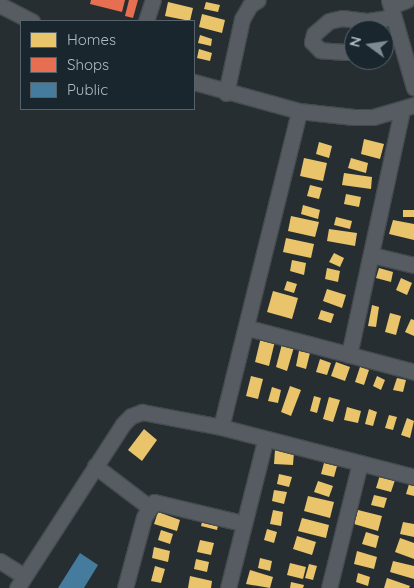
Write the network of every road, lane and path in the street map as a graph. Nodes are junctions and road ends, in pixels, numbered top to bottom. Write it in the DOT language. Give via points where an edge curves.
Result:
graph roads {
  1 [pos="153,0"];
  2 [pos="258,0"];
  3 [pos="407,0"];
  4 [pos="1,2"];
  5 [pos="391,8"];
  6 [pos="30,20"];
  7 [pos="146,20"];
  8 [pos="359,20"];
  9 [pos="370,20"];
  10 [pos="344,52"];
  11 [pos="195,82"];
  12 [pos="414,88"];
  13 [pos="226,93"];
  14 [pos="408,107"];
  15 [pos="299,111"];
  16 [pos="372,256"];
  17 [pos="414,265"];
  18 [pos="248,328"];
  19 [pos="349,355"];
  20 [pos="414,372"];
  21 [pos="221,428"];
  22 [pos="265,440"];
  23 [pos="360,463"];
  24 [pos="95,466"];
  25 [pos="414,477"];
  26 [pos="149,507"];
  27 [pos="242,523"];
  28 [pos="0,561"];
  29 [pos="20,582"];
  30 [pos="125,588"];
  31 [pos="228,588"];
  32 [pos="329,588"];
  1 -- 7 [label="street"];
  2 -- 13 [label="street" via="250,5 242,19"];
  3 -- 5 [label="street"];
  4 -- 6 [label="street"];
  5 -- 9 [label="street"];
  5 -- 12 [label="street"];
  8 -- 10 [label="street" via="342,18 329,21 314,34 312,42 320,50"];
  11 -- 13 [label="street"];
  13 -- 15 [label="street"];
  14 -- 15 [label="street" via="373,117"];
  14 -- 16 [label="street"];
  15 -- 18 [label="street"];
  16 -- 17 [label="street"];
  16 -- 19 [label="street"];
  18 -- 19 [label="street"];
  18 -- 21 [label="street"];
  19 -- 20 [label="street"];
  21 -- 22 [label="street"];
  21 -- 24 [label="street" via="154,413 131,416"];
  22 -- 23 [label="street"];
  22 -- 27 [label="street"];
  23 -- 25 [label="street"];
  23 -- 32 [label="street"];
  24 -- 26 [label="street"];
  24 -- 29 [label="street"];
  26 -- 27 [label="street" via="154,502"];
  26 -- 30 [label="street"];
  27 -- 31 [label="street"];
  28 -- 29 [label="street"];
}
